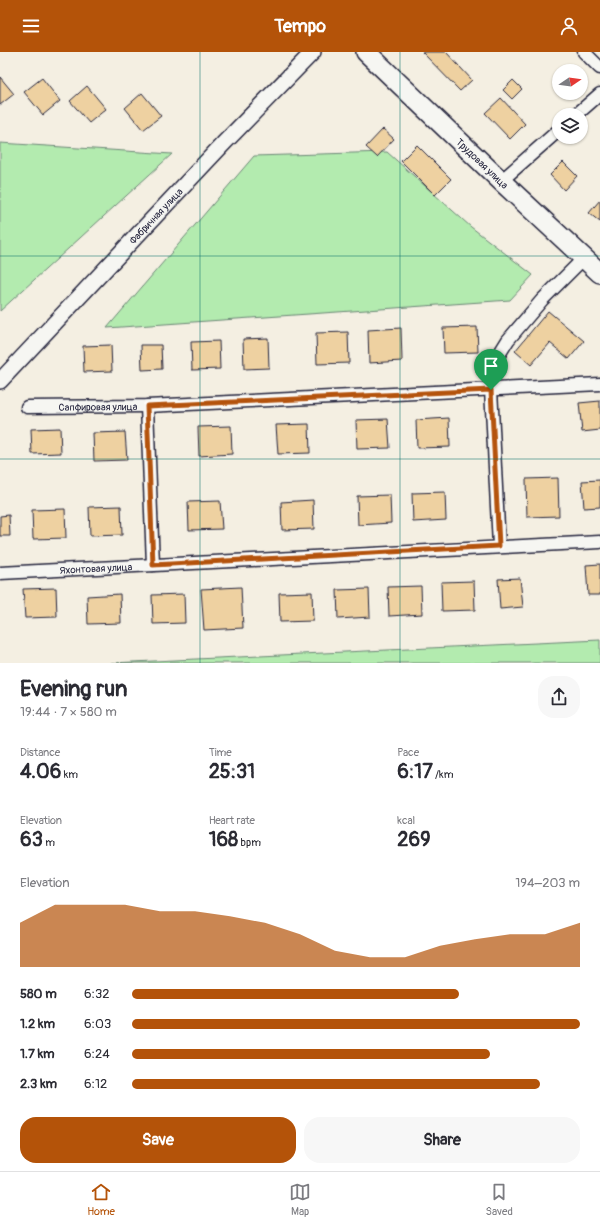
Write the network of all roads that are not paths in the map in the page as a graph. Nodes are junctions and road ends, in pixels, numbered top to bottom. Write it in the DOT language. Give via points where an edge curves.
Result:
graph roads {
  1 [pos="313,52"];
  2 [pos="366,52"];
  3 [pos="584,52"];
  4 [pos="600,68"];
  5 [pos="600,94"];
  6 [pos="584,108"];
  7 [pos="552,136"];
  8 [pos="501,182"];
  9 [pos="583,259"];
  10 [pos="600,273"];
  11 [pos="0,381"];
  12 [pos="600,384"];
  13 [pos="491,390"];
  14 [pos="147,406"];
  15 [pos="27,407"];
  16 [pos="600,542"];
  17 [pos="499,546"];
  18 [pos="153,565"];
  19 [pos="0,573"];
  1 -- 11 [label="street, Фабричная улица"];
  2 -- 8 [label="main road, Трудовая улица"];
  3 -- 4 [label="street"];
  5 -- 6 [label="street"];
  7 -- 8 [label="street"];
  8 -- 9 [label="main road, Трудовая улица"];
  9 -- 10 [label="main road, Трудовая улица"];
  9 -- 13 [label="street" via="542,300 508,340 495,361"];
  12 -- 13 [label="street, Сапфировая улица"];
  13 -- 14 [label="street, Сапфировая улица"];
  13 -- 17 [label="street"];
  14 -- 15 [label="street, Сапфировая улица"];
  14 -- 18 [label="street"];
  16 -- 17 [label="street, Яхонтовая улица"];
  17 -- 18 [label="street, Яхонтовая улица"];
  18 -- 19 [label="street, Яхонтовая улица"];
}
